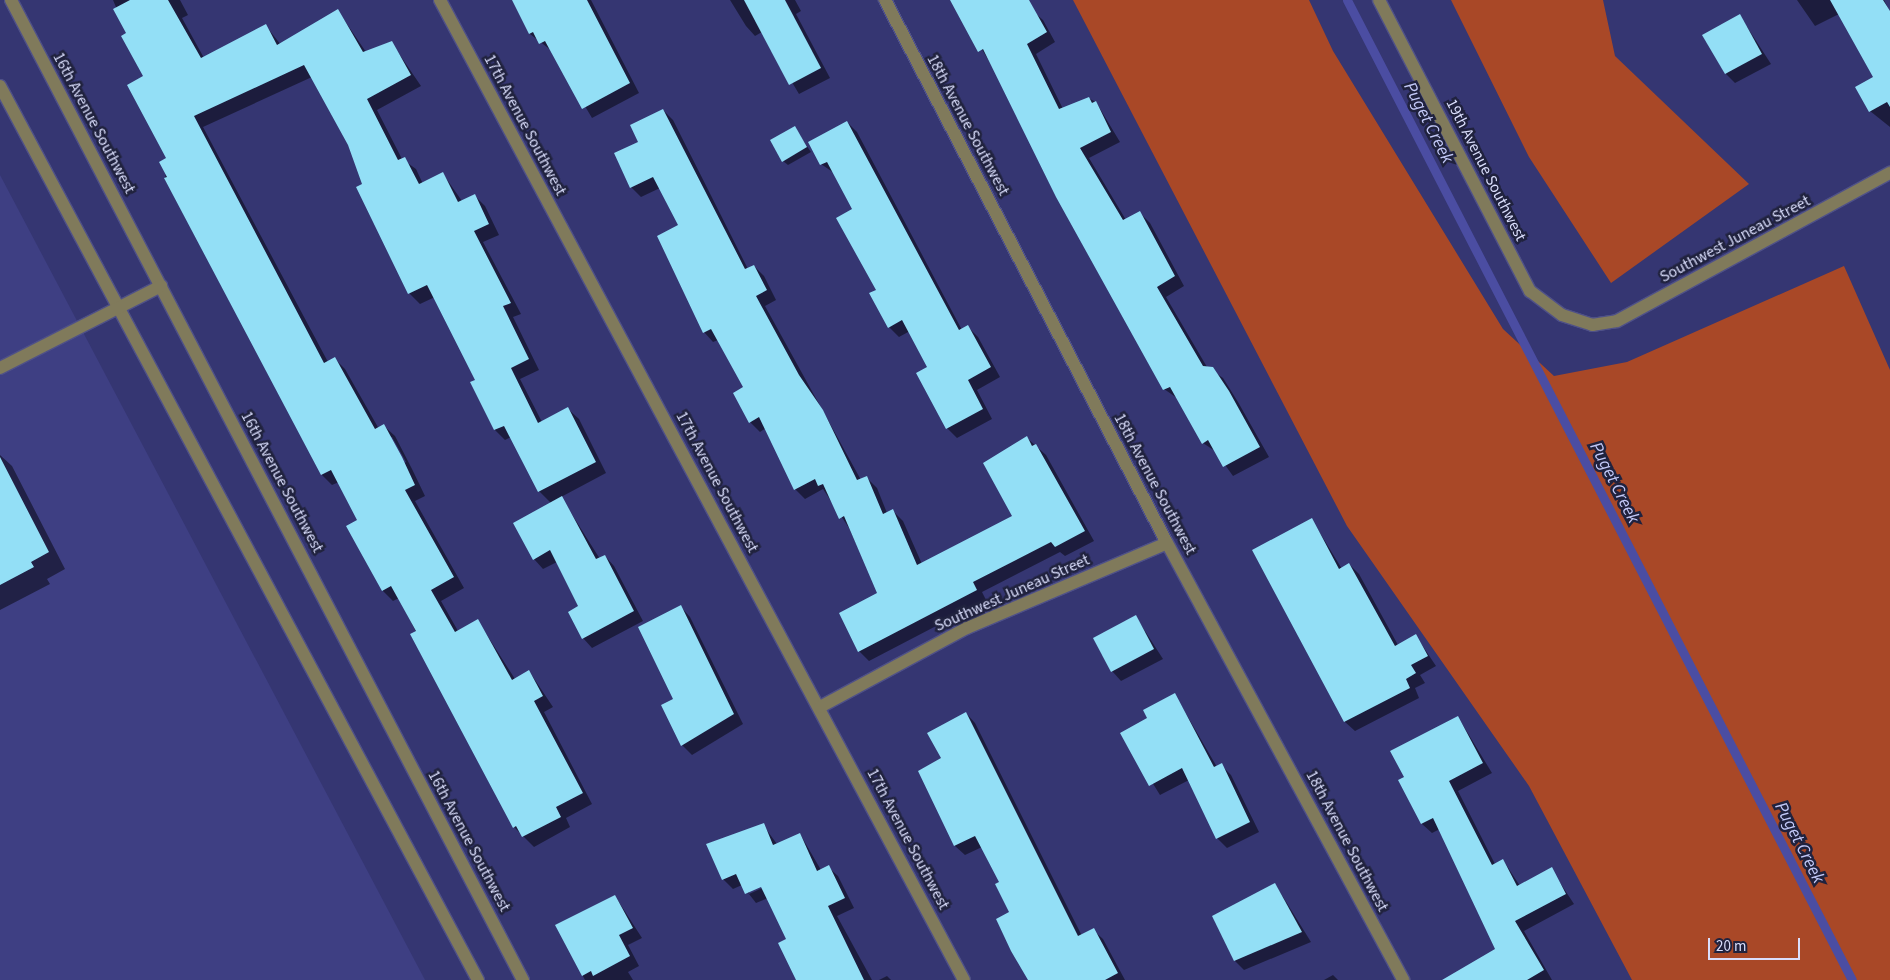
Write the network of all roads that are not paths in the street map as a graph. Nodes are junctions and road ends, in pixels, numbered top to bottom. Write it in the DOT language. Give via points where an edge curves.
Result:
graph roads {
  1 [pos="11,0"];
  2 [pos="440,0"];
  3 [pos="884,0"];
  4 [pos="1379,0"];
  5 [pos="0,86"];
  6 [pos="1890,173"];
  7 [pos="161,286"];
  8 [pos="117,309"];
  9 [pos="1592,325"];
  10 [pos="0,368"];
  11 [pos="1167,543"];
  12 [pos="820,707"];
  13 [pos="478,980"];
  14 [pos="523,980"];
  15 [pos="964,980"];
  16 [pos="1403,980"];
  1 -- 7 [label="street, 16th Avenue Southwest"];
  2 -- 12 [label="street, 17th Avenue Southwest"];
  3 -- 11 [label="street, 18th Avenue Southwest"];
  4 -- 9 [label="street, 19th Avenue Southwest" via="1530,290 1562,315"];
  5 -- 8 [label="street"];
  6 -- 9 [label="street, Southwest Juneau Street" via="1616,321"];
  7 -- 8 [label="street"];
  7 -- 14 [label="street, 16th Avenue Southwest"];
  8 -- 10 [label="street"];
  8 -- 13 [label="street"];
  11 -- 12 [label="street, Southwest Juneau Street" via="967,628"];
  11 -- 16 [label="street, 18th Avenue Southwest"];
  12 -- 15 [label="street, 17th Avenue Southwest"];
}
